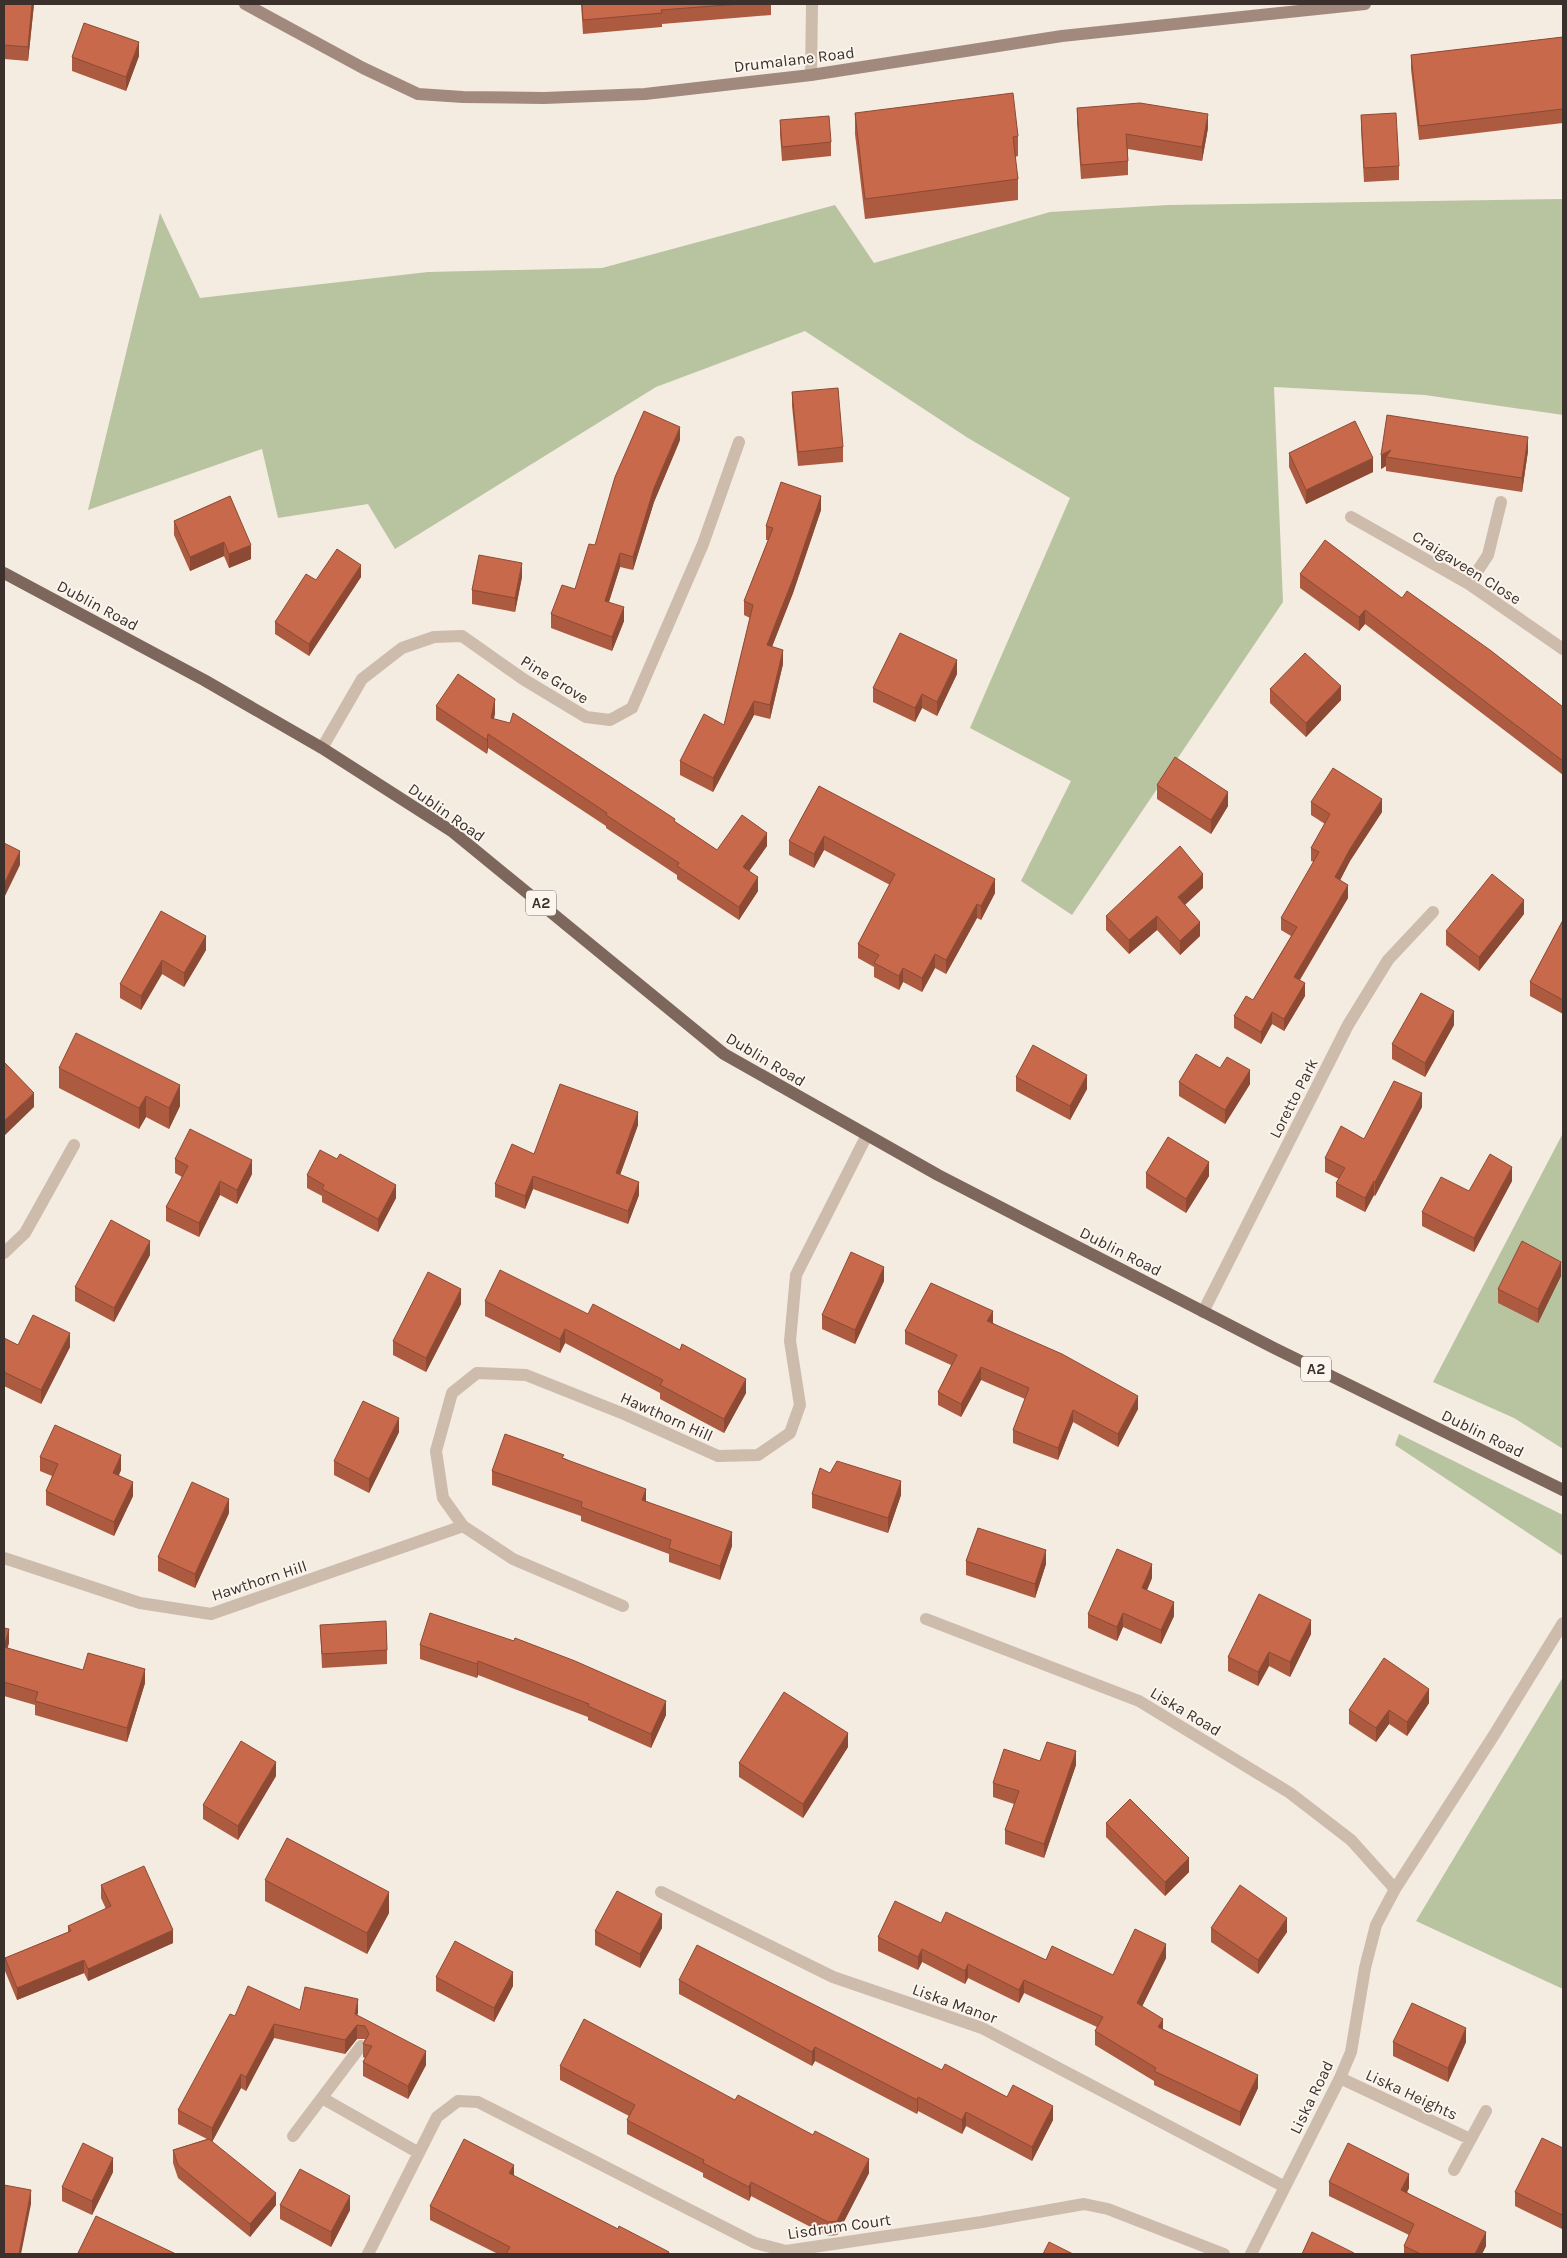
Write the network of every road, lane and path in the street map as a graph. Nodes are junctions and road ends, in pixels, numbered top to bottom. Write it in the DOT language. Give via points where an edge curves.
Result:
graph roads {
  1 [pos="245,4"];
  2 [pos="812,4"];
  3 [pos="1366,4"];
  4 [pos="811,75"];
  5 [pos="739,442"];
  6 [pos="1502,502"];
  7 [pos="1351,517"];
  8 [pos="4,573"];
  9 [pos="1469,584"];
  10 [pos="1563,649"];
  11 [pos="322,748"];
  12 [pos="1432,912"];
  13 [pos="866,1135"];
  14 [pos="74,1145"];
  15 [pos="4,1253"];
  16 [pos="1203,1312"];
  17 [pos="1563,1490"];
  18 [pos="463,1526"];
  19 [pos="4,1558"];
  20 [pos="623,1606"];
  21 [pos="926,1619"];
  22 [pos="1563,1623"];
  23 [pos="1395,1889"];
  24 [pos="661,1892"];
  25 [pos="361,2046"];
  26 [pos="1340,2078"];
  27 [pos="322,2098"];
  28 [pos="1486,2111"];
  29 [pos="292,2136"];
  30 [pos="1470,2139"];
  31 [pos="419,2153"];
  32 [pos="1454,2170"];
  33 [pos="1285,2187"];
  34 [pos="368,2254"];
  35 [pos="1224,2254"];
  36 [pos="1251,2254"];
  1 -- 4 [label="main road, Drumalane Road" via="418,94 544,98 644,94"];
  2 -- 4 [label="street"];
  3 -- 4 [label="main road, Drumalane Road" via="1062,36"];
  5 -- 11 [label="street, Pine Grove" via="703,544 632,708 610,720 586,717 523,679 462,636 434,637 402,648 362,679"];
  6 -- 9 [label="street" via="1488,555"];
  7 -- 9 [label="street, Craigaveen Close"];
  8 -- 11 [label="main road, Dublin Road / A2" via="204,680"];
  9 -- 10 [label="street, Craigaveen Close"];
  11 -- 13 [label="main road, Dublin Road / A2" via="453,832 724,1054"];
  12 -- 16 [label="street, Loretto Park" via="1388,960 1348,1025"];
  13 -- 16 [label="main road, Dublin Road / A2"];
  13 -- 18 [label="street, Hawthorn Hill" via="796,1275 790,1341 800,1405 790,1433 758,1455 718,1456 526,1375 477,1373 452,1393 436,1451 442,1498"];
  14 -- 15 [label="street" via="25,1233"];
  16 -- 17 [label="main road, Dublin Road / A2"];
  18 -- 19 [label="street, Hawthorn Hill" via="211,1614 140,1603"];
  18 -- 20 [label="street, Hawthorn Hill" via="513,1559"];
  21 -- 23 [label="street, Liska Road" via="1139,1701 1290,1793 1351,1840"];
  22 -- 23 [label="street, Liska Road"];
  23 -- 26 [label="street, Liska Road" via="1376,1925 1351,2052"];
  24 -- 33 [label="street, Liska Manor" via="833,1977 982,2028"];
  25 -- 27 [label="street"];
  26 -- 30 [label="street, Liska Heights"];
  26 -- 33 [label="street, Liska Road"];
  27 -- 29 [label="street"];
  27 -- 31 [label="street"];
  28 -- 30 [label="street, Liska Heights"];
  30 -- 32 [label="street, Liska Heights"];
  31 -- 34 [label="street, Lisdrum Court"];
  31 -- 35 [label="street, Lisdrum Court" via="437,2116 458,2101 478,2102 754,2243 786,2251 1084,2204 1108,2209"];
  33 -- 36 [label="street, Liska Road"];
}
